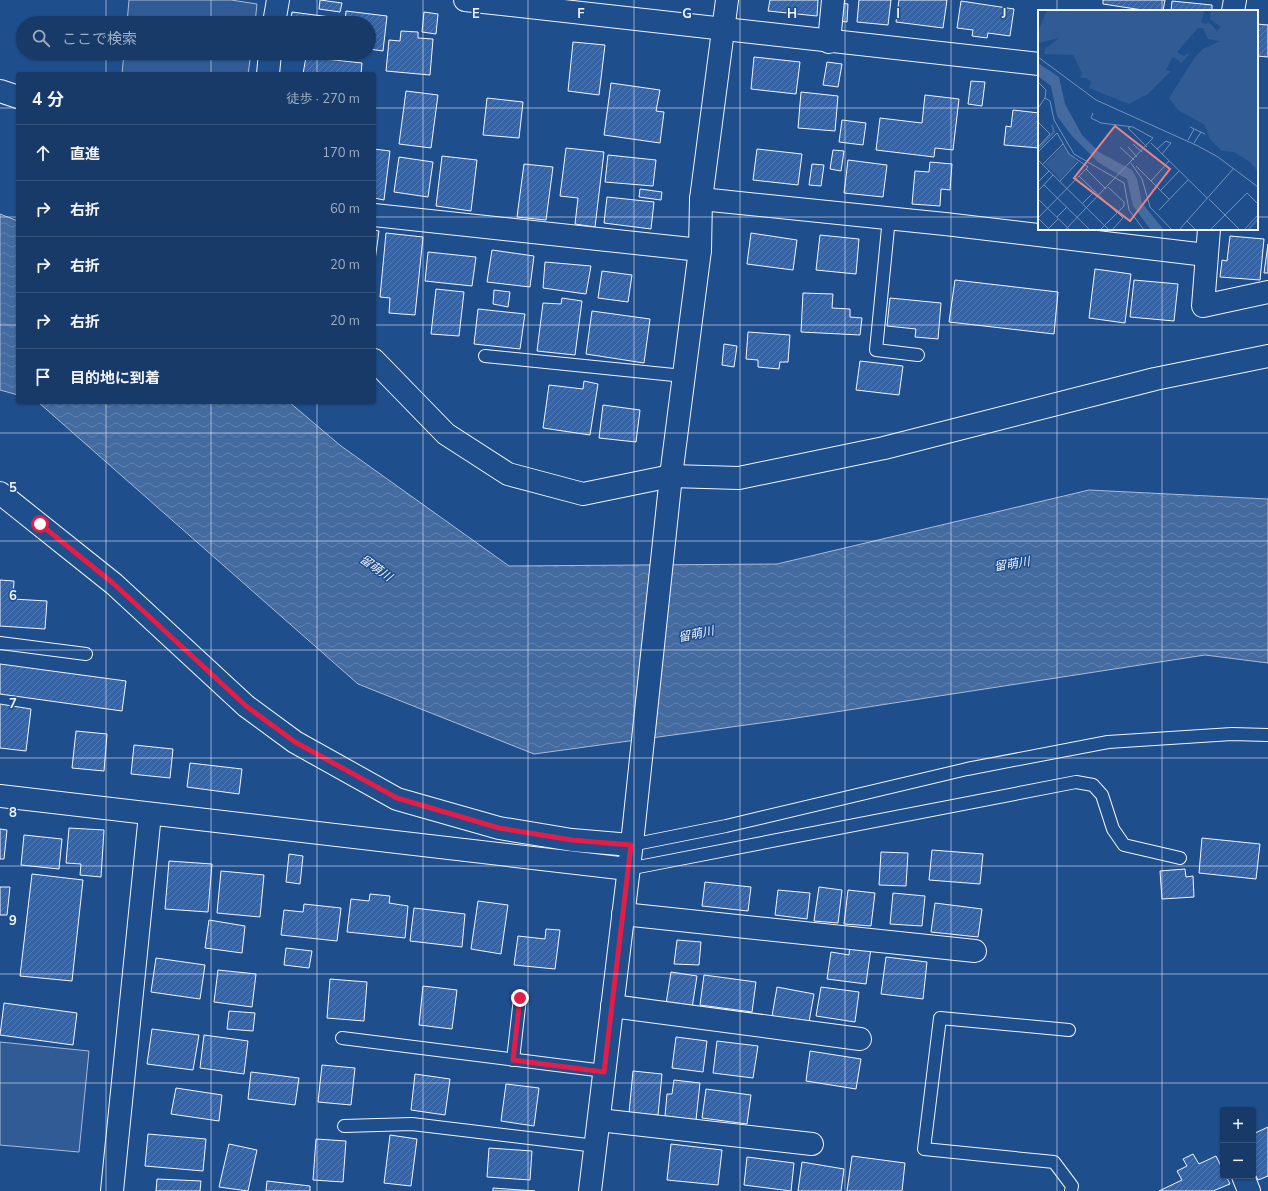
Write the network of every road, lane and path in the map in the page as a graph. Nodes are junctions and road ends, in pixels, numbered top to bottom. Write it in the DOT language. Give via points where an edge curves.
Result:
graph roads {
  1 [pos="278,0"];
  2 [pos="465,0"];
  3 [pos="727,0"];
  4 [pos="833,0"];
  5 [pos="1235,0"];
  6 [pos="1233,10"];
  7 [pos="275,16"];
  8 [pos="724,29"];
  9 [pos="829,42"];
  10 [pos="269,60"];
  11 [pos="1038,64"];
  12 [pos="268,72"];
  13 [pos="0,91"];
  14 [pos="16,96"];
  15 [pos="701,199"];
  16 [pos="376,215"];
  17 [pos="889,218"];
  18 [pos="1209,230"];
  19 [pos="700,250"];
  20 [pos="1206,255"];
  21 [pos="1268,292"];
  22 [pos="918,355"];
  23 [pos="485,356"];
  24 [pos="1268,356"];
  25 [pos="376,362"];
  26 [pos="684,376"];
  27 [pos="670,485"];
  28 [pos="0,493"];
  29 [pos="0,643"];
  30 [pos="86,654"];
  31 [pos="1268,735"];
  32 [pos="0,796"];
  33 [pos="150,814"];
  34 [pos="632,839"];
  35 [pos="1180,858"];
  36 [pos="628,869"];
  37 [pos="623,914"];
  38 [pos="975,951"];
  39 [pos="520,998"];
  40 [pos="612,1006"];
  41 [pos="1069,1030"];
  42 [pos="342,1038"];
  43 [pos="860,1039"];
  44 [pos="513,1060"];
  45 [pos="604,1072"];
  46 [pos="599,1120"];
  47 [pos="344,1126"];
  48 [pos="812,1144"];
  49 [pos="596,1146"];
  50 [pos="1244,1179"];
  51 [pos="112,1191"];
  52 [pos="590,1191"];
  53 [pos="1071,1191"];
  54 [pos="1249,1191"];
  1 -- 7 [label="street"];
  2 -- 8 [label="street"];
  3 -- 8 [label="street"];
  4 -- 9 [label="street"];
  5 -- 6 [label="street"];
  8 -- 9 [label="street"];
  8 -- 15 [label="street"];
  9 -- 11 [label="street"];
  10 -- 12 [label="street"];
  13 -- 14 [label="street"];
  15 -- 17 [label="street"];
  15 -- 19 [label="street"];
  16 -- 19 [label="street"];
  17 -- 20 [label="street"];
  17 -- 22 [label="lane" via="876,350"];
  18 -- 20 [label="street"];
  19 -- 26 [label="street"];
  20 -- 21 [label="street" via="1203,306"];
  23 -- 26 [label="lane"];
  24 -- 27 [label="street" via="1155,379 884,448 746,477"];
  25 -- 27 [label="street" via="446,434 508,474 583,494"];
  26 -- 27 [label="street"];
  27 -- 34 [label="street"];
  28 -- 34 [label="street" via="114,584 246,706 295,742 397,798 499,828 572,840"];
  29 -- 30 [label="lane"];
  31 -- 34 [label="lane" via="1232,734 1108,742 967,769 726,826"];
  32 -- 33 [label="street"];
  33 -- 36 [label="street"];
  33 -- 51 [label="street"];
  34 -- 36 [label="street"];
  35 -- 36 [label="lane" via="1124,845 1113,829 1102,795 1093,785 1076,782"];
  36 -- 37 [label="street"];
  37 -- 38 [label="street"];
  37 -- 40 [label="street"];
  39 -- 44 [label="lane"];
  40 -- 43 [label="street"];
  40 -- 45 [label="street"];
  41 -- 53 [label="lane" via="940,1018 924,1149 1054,1162 1072,1186"];
  42 -- 44 [label="lane"];
  44 -- 45 [label="lane"];
  45 -- 46 [label="street"];
  46 -- 48 [label="street"];
  46 -- 49 [label="street"];
  47 -- 49 [label="lane" via="412,1124"];
  49 -- 52 [label="street"];
  50 -- 54 [label="street"];
}
